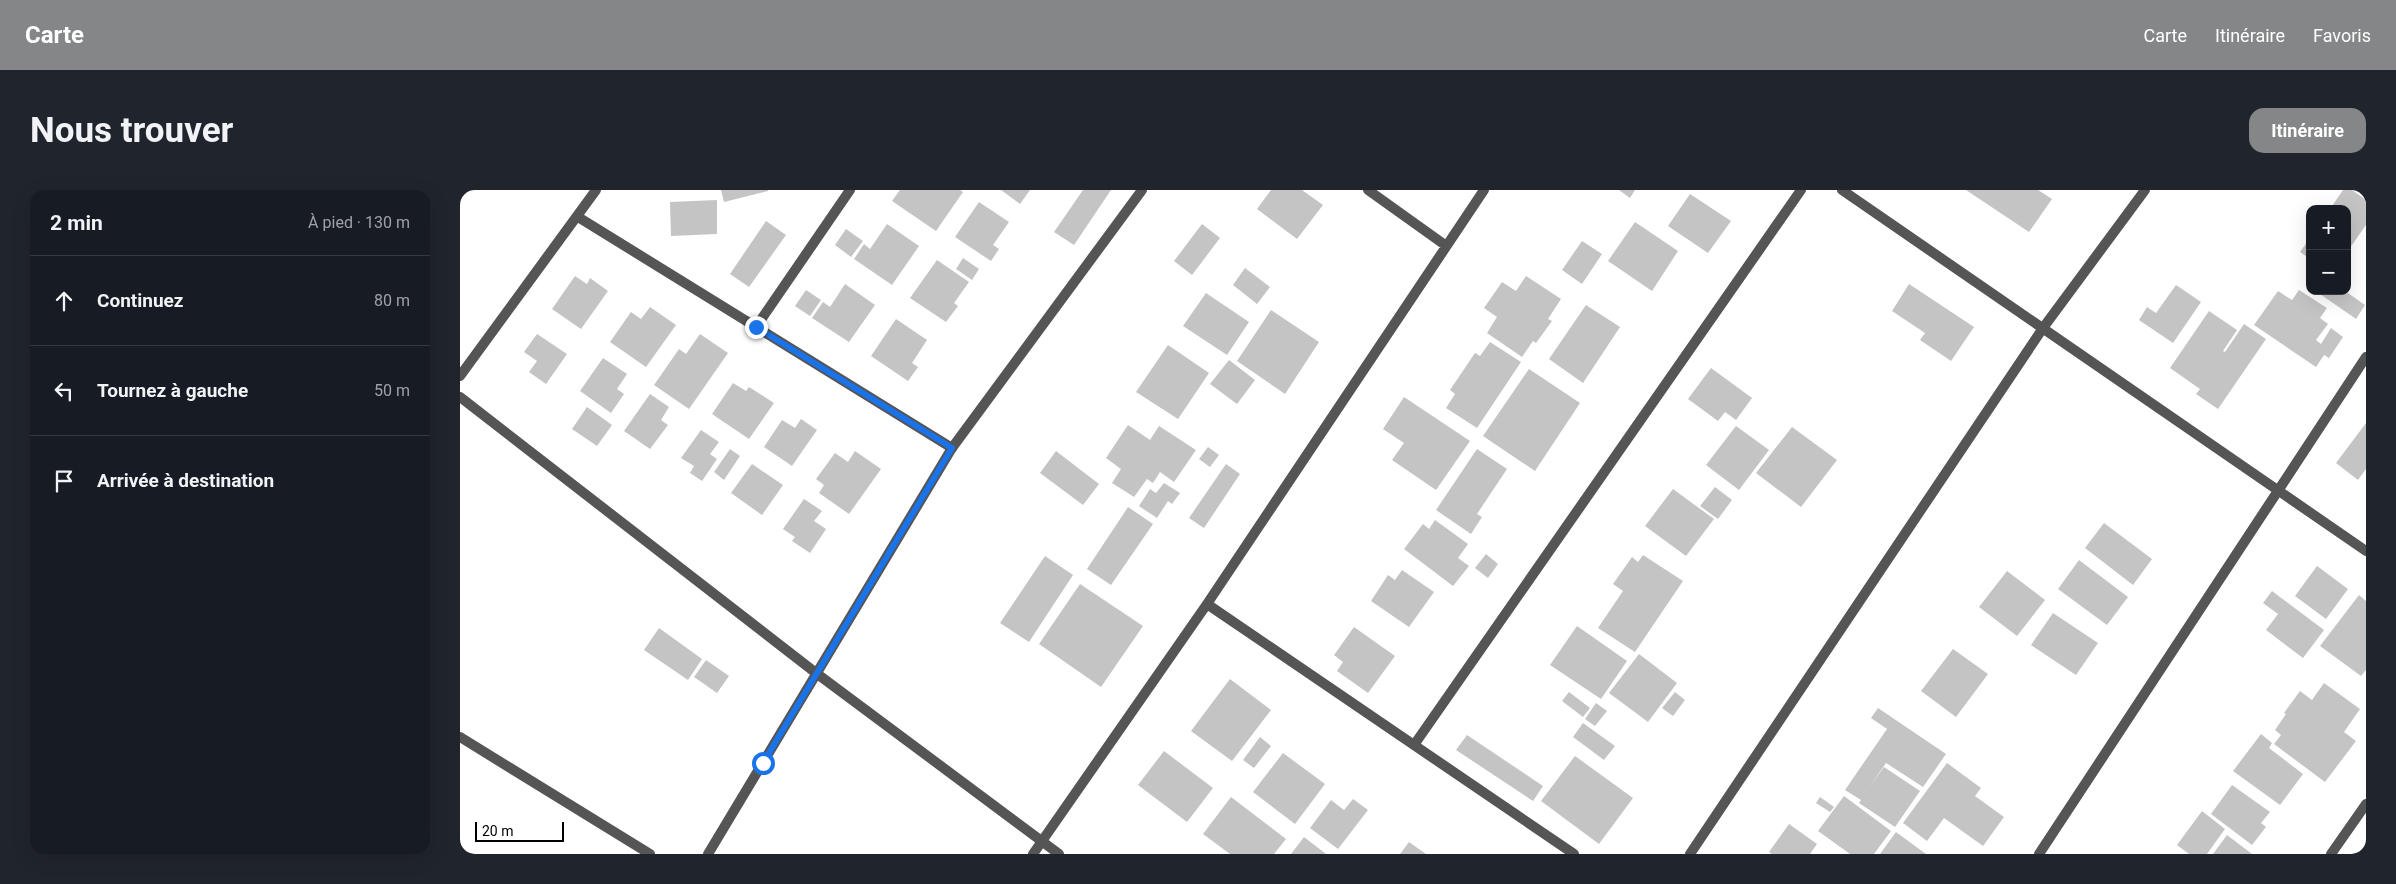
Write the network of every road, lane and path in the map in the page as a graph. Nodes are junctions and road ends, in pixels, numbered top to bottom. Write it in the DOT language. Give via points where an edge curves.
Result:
graph roads {
  1 [pos="596,190"];
  2 [pos="850,190"];
  3 [pos="1142,190"];
  4 [pos="1368,190"];
  5 [pos="1484,190"];
  6 [pos="1801,190"];
  7 [pos="1842,190"];
  8 [pos="2145,190"];
  9 [pos="578,217"];
  10 [pos="1446,245"];
  11 [pos="756,327"];
  12 [pos="2042,328"];
  13 [pos="2366,358"];
  14 [pos="460,376"];
  15 [pos="460,397"];
  16 [pos="952,448"];
  17 [pos="2278,490"];
  18 [pos="2366,551"];
  19 [pos="1207,604"];
  20 [pos="816,673"];
  21 [pos="460,736"];
  22 [pos="1414,745"];
  23 [pos="2366,804"];
  24 [pos="1041,842"];
  25 [pos="650,854"];
  26 [pos="708,854"];
  27 [pos="1033,854"];
  28 [pos="1059,854"];
  29 [pos="1574,854"];
  30 [pos="1690,854"];
  31 [pos="2039,854"];
  32 [pos="2331,854"];
  1 -- 9 [label="street"];
  2 -- 11 [label="street"];
  3 -- 16 [label="street"];
  4 -- 10 [label="street"];
  5 -- 10 [label="street"];
  6 -- 22 [label="street"];
  7 -- 12 [label="street"];
  8 -- 12 [label="street"];
  9 -- 11 [label="street"];
  9 -- 14 [label="street"];
  10 -- 19 [label="street"];
  11 -- 16 [label="street"];
  12 -- 17 [label="street"];
  12 -- 30 [label="street"];
  13 -- 17 [label="street"];
  15 -- 20 [label="street"];
  16 -- 20 [label="street"];
  17 -- 18 [label="street"];
  17 -- 31 [label="street"];
  19 -- 22 [label="street"];
  19 -- 24 [label="street"];
  20 -- 24 [label="street"];
  20 -- 26 [label="street"];
  21 -- 25 [label="street"];
  22 -- 29 [label="street"];
  23 -- 32 [label="street"];
  24 -- 27 [label="street"];
  24 -- 28 [label="street"];
}
